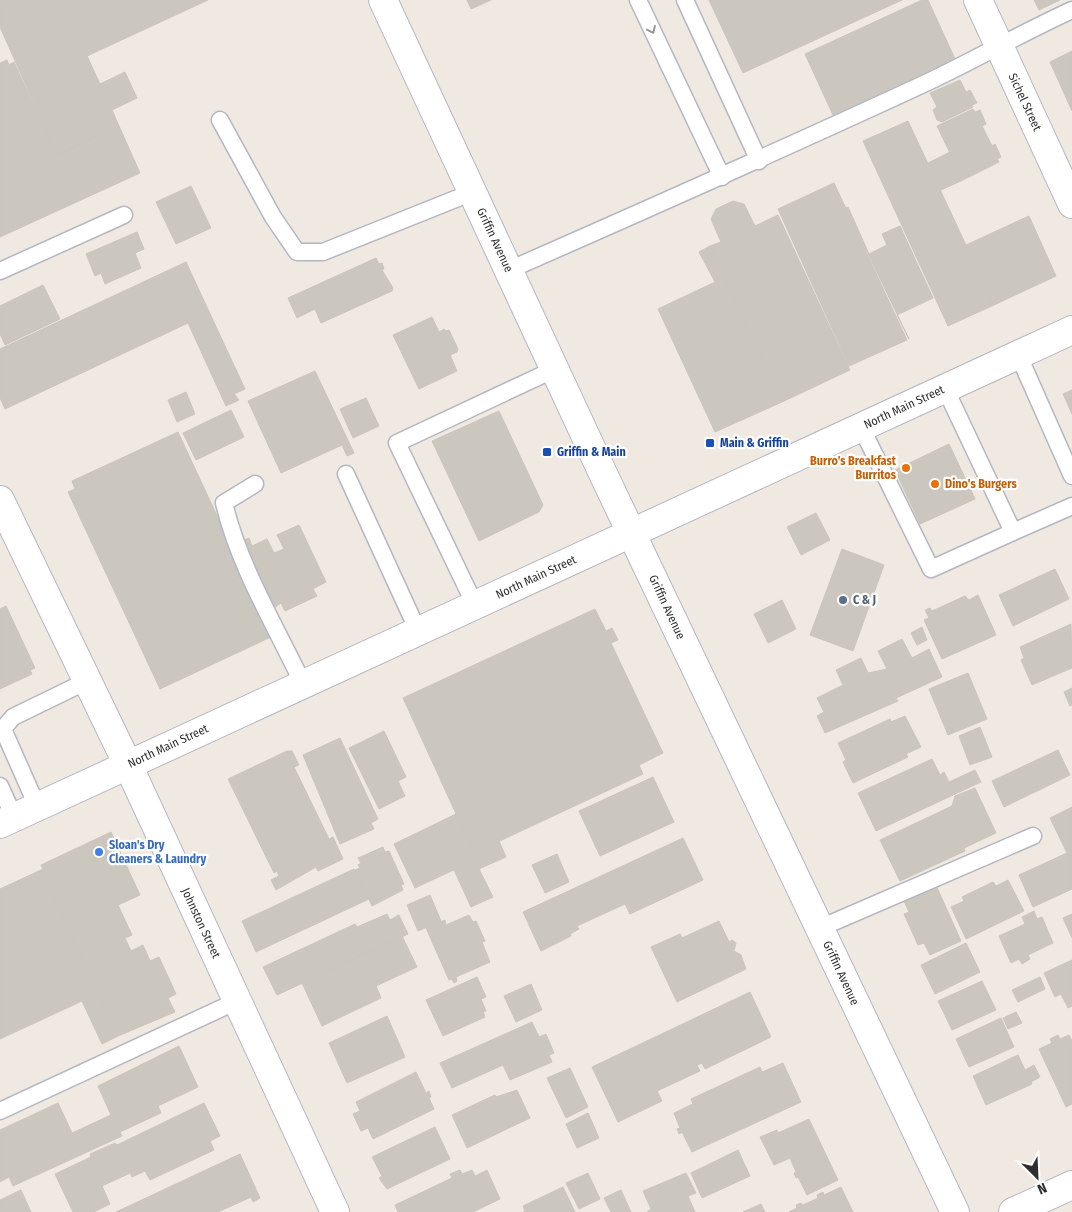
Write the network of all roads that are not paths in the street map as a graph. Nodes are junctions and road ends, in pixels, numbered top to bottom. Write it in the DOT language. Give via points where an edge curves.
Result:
graph roads {
  1 [pos="383,0"];
  2 [pos="638,0"];
  3 [pos="685,0"];
  4 [pos="978,0"];
  5 [pos="1072,10"];
  6 [pos="1000,46"];
  7 [pos="220,120"];
  8 [pos="759,161"];
  9 [pos="722,176"];
  10 [pos="473,192"];
  11 [pos="1072,204"];
  12 [pos="124,215"];
  13 [pos="509,270"];
  14 [pos="0,271"];
  15 [pos="1072,330"];
  16 [pos="1018,354"];
  17 [pos="555,369"];
  18 [pos="945,388"];
  19 [pos="861,427"];
  20 [pos="346,474"];
  21 [pos="1072,476"];
  22 [pos="255,484"];
  23 [pos="0,500"];
  24 [pos="1072,506"];
  25 [pos="632,532"];
  26 [pos="1012,532"];
  27 [pos="475,605"];
  28 [pos="418,631"];
  29 [pos="87,681"];
  30 [pos="303,684"];
  31 [pos="128,765"];
  32 [pos="0,786"];
  33 [pos="17,816"];
  34 [pos="1033,836"];
  35 [pos="820,928"];
  36 [pos="237,1001"];
  37 [pos="0,1111"];
  38 [pos="1072,1184"];
  39 [pos="335,1212"];
  40 [pos="955,1212"];
  41 [pos="1014,1212"];
  1 -- 10 [label="main road, Griffin Avenue"];
  2 -- 9 [label="lane, one-way"];
  3 -- 8 [label="lane"];
  4 -- 6 [label="main road, Sichel Street"];
  5 -- 6 [label="lane"];
  6 -- 8 [label="lane"];
  6 -- 11 [label="main road, Sichel Street"];
  7 -- 10 [label="lane" via="273,217 297,252 323,252"];
  8 -- 9 [label="lane"];
  9 -- 13 [label="lane"];
  10 -- 13 [label="main road, Griffin Avenue"];
  12 -- 14 [label="lane"];
  13 -- 17 [label="main road, Griffin Avenue"];
  15 -- 16 [label="main road, North Main Street"];
  16 -- 18 [label="main road, North Main Street"];
  16 -- 21 [label="lane"];
  17 -- 25 [label="main road, Griffin Avenue"];
  17 -- 27 [label="lane" via="397,442"];
  18 -- 19 [label="main road, North Main Street"];
  18 -- 26 [label="lane"];
  19 -- 25 [label="main road, North Main Street"];
  19 -- 26 [label="lane" via="931,569"];
  20 -- 28 [label="lane"];
  22 -- 30 [label="lane" via="224,503 231,532"];
  23 -- 29 [label="main road, Johnston Street"];
  24 -- 26 [label="lane"];
  25 -- 27 [label="main road, North Main Street"];
  25 -- 35 [label="main road, Griffin Avenue"];
  27 -- 28 [label="main road, North Main Street"];
  28 -- 30 [label="main road, North Main Street"];
  29 -- 31 [label="main road, Johnston Street"];
  29 -- 33 [label="lane" via="13,717 3,729"];
  30 -- 31 [label="main road, North Main Street"];
  31 -- 33 [label="main road, North Main Street"];
  31 -- 36 [label="main road, Johnston Street"];
  32 -- 33 [label="lane"];
  34 -- 35 [label="lane"];
  35 -- 40 [label="main road, Griffin Avenue"];
  36 -- 37 [label="lane"];
  36 -- 39 [label="main road, Johnston Street"];
  38 -- 41 [label="main road"];
}
